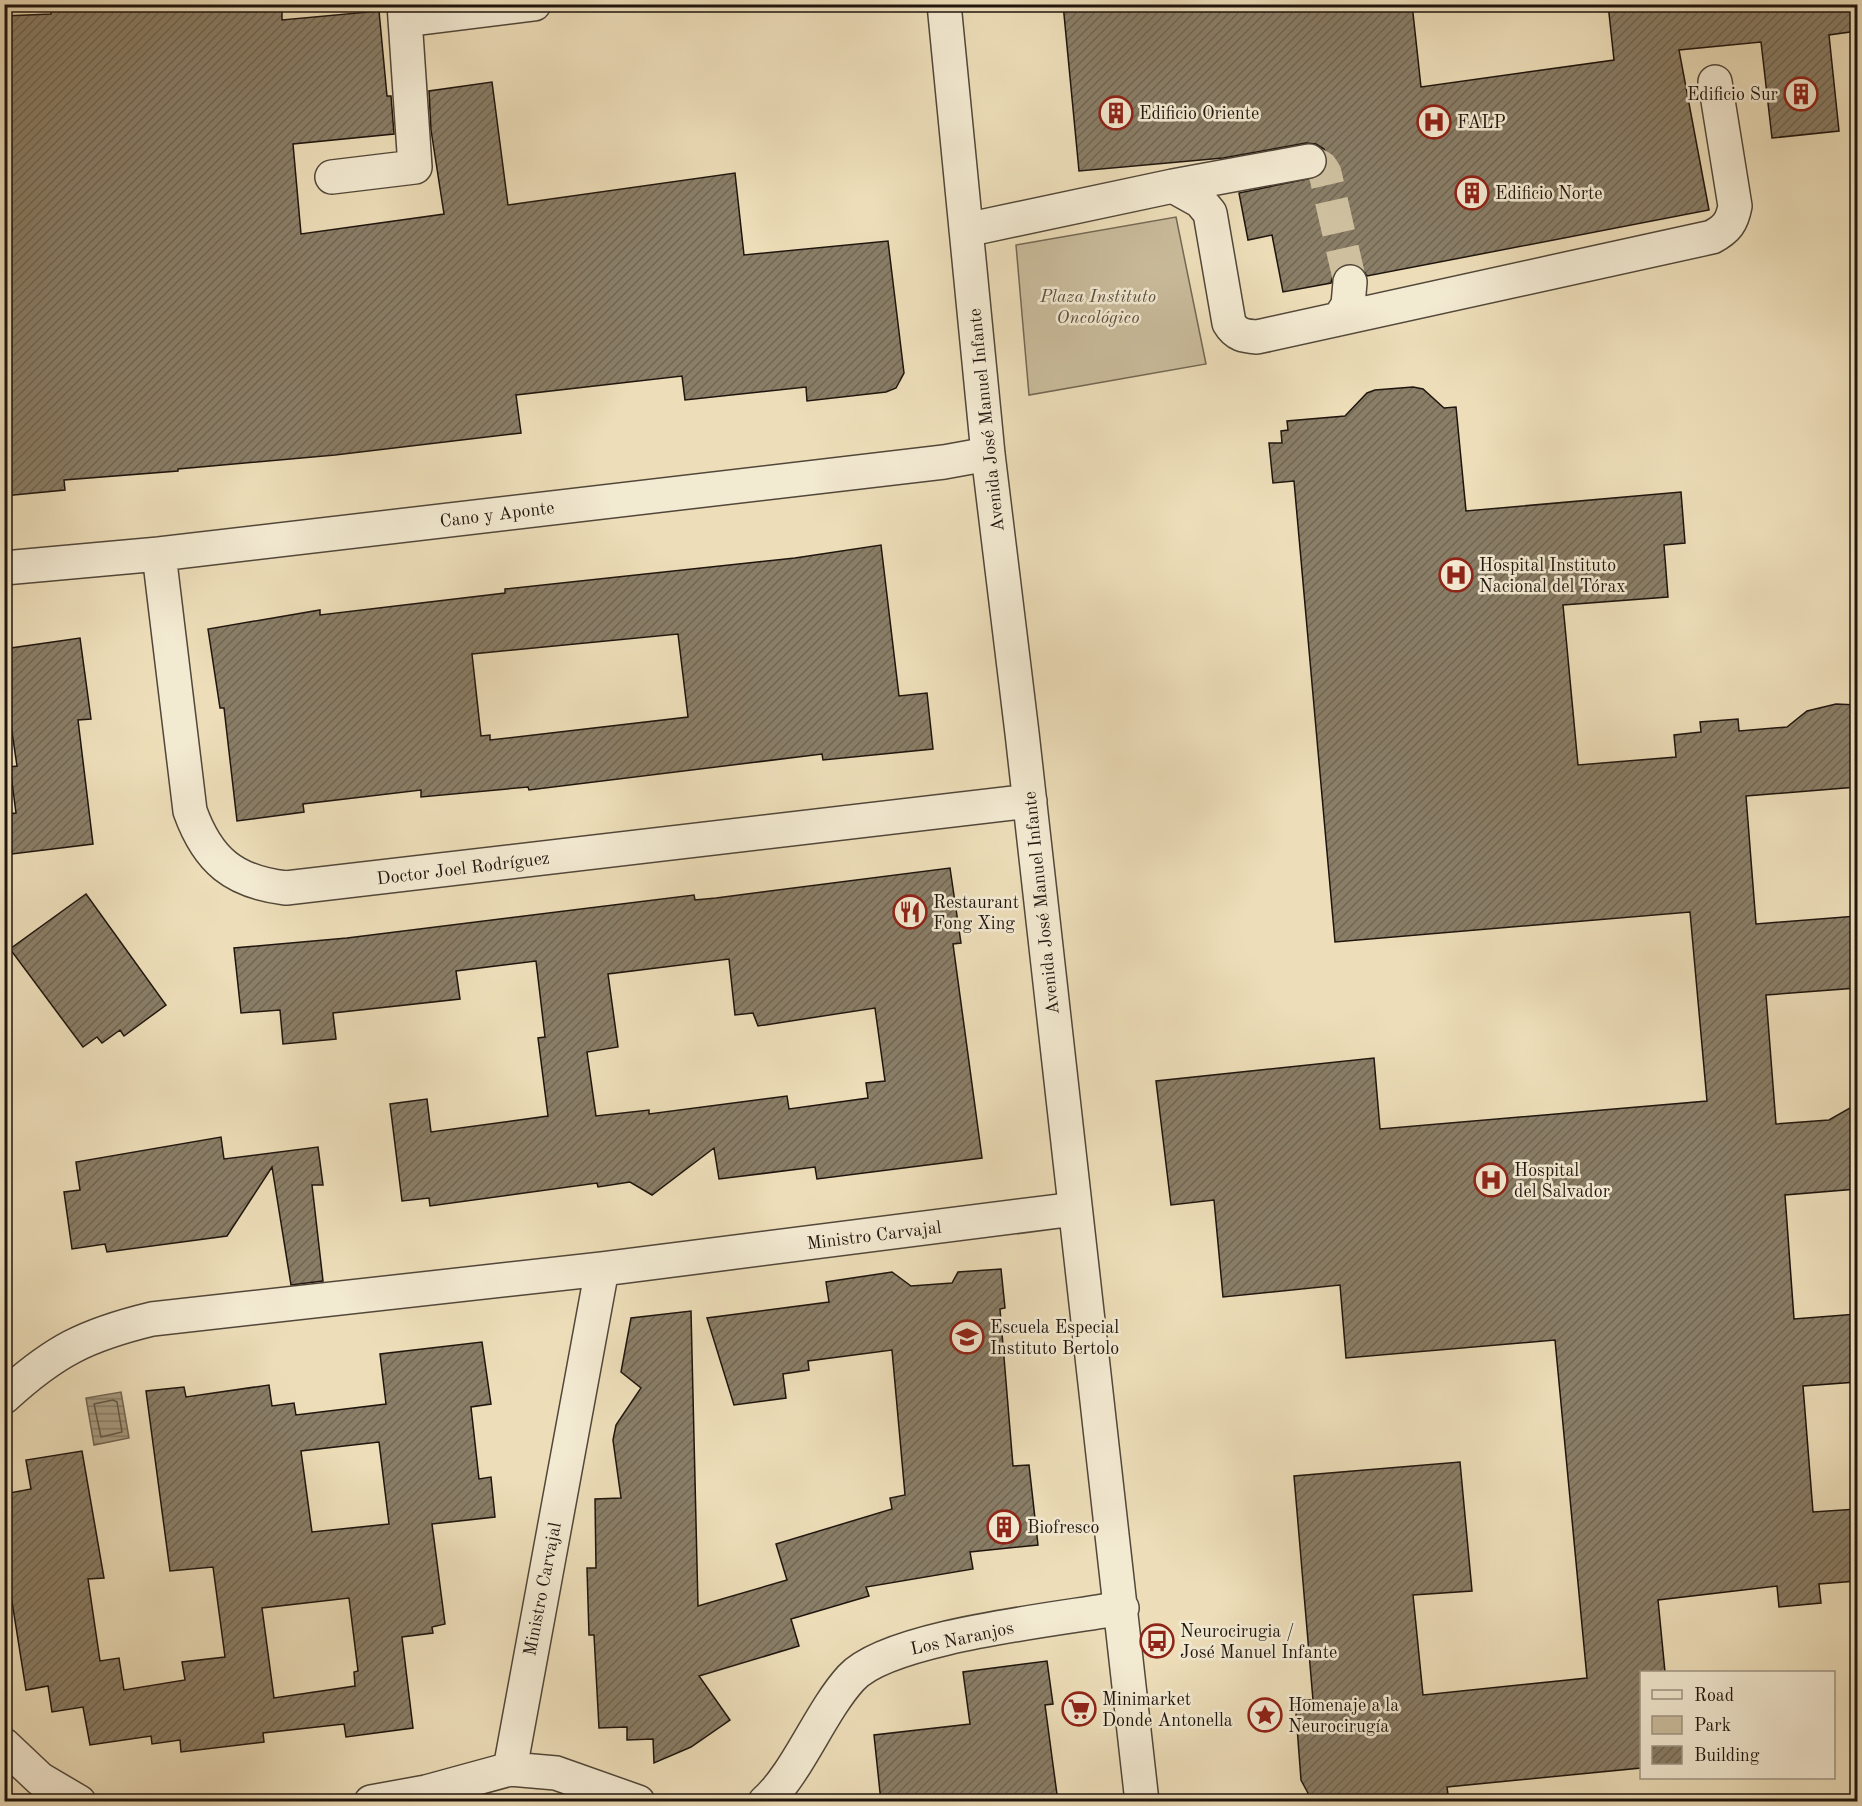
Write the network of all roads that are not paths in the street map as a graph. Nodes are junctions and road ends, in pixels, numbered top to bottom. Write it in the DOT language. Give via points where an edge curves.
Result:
graph roads {
  1 [pos="534,4"];
  2 [pos="944,4"];
  3 [pos="404,12"];
  4 [pos="1715,82"];
  5 [pos="1310,161"];
  6 [pos="332,177"];
  7 [pos="1173,186"];
  8 [pos="966,230"];
  9 [pos="1350,282"];
  10 [pos="1339,319"];
  11 [pos="988,454"];
  12 [pos="159,554"];
  13 [pos="4,568"];
  14 [pos="1030,801"];
  15 [pos="1075,1209"];
  16 [pos="602,1269"];
  17 [pos="4,1397"];
  18 [pos="1122,1608"];
  19 [pos="4,1745"];
  20 [pos="510,1769"];
  21 [pos="79,1802"];
  22 [pos="371,1802"];
  23 [pos="638,1802"];
  24 [pos="765,1802"];
  25 [pos="1142,1802"];
  1 -- 3 [label="street"];
  2 -- 8 [label="street, Avenida José Manuel Infante"];
  3 -- 6 [label="street" via="415,167"];
  4 -- 10 [label="street" via="1735,206 1725,230 1712,237"];
  5 -- 7 [label="street"];
  7 -- 8 [label="street"];
  7 -- 10 [label="street" via="1200,201 1210,213 1233,332 1257,337"];
  8 -- 11 [label="street, Avenida José Manuel Infante"];
  9 -- 10 [label="street" via="1348,305"];
  11 -- 12 [label="street, Cano y Aponte"];
  11 -- 14 [label="street, Avenida José Manuel Infante"];
  12 -- 13 [label="street, Cano y Aponte"];
  12 -- 14 [label="street, Doctor Joel Rodríguez" via="190,811 210,853 227,869 266,886 286,888"];
  14 -- 15 [label="street, Avenida José Manuel Infante"];
  15 -- 16 [label="street, Ministro Carvajal"];
  15 -- 18 [label="street, Avenida José Manuel Infante"];
  16 -- 17 [label="street, Ministro Carvajal" via="152,1319 105,1330 67,1348"];
  16 -- 20 [label="street, Ministro Carvajal"];
  18 -- 24 [label="street, Los Naranjos" via="976,1633 916,1646 883,1658 852,1677"];
  18 -- 25 [label="street, Avenida José Manuel Infante"];
  19 -- 21 [label="street" via="40,1779"];
  20 -- 22 [label="street"];
  20 -- 23 [label="street" via="556,1773"];
}
